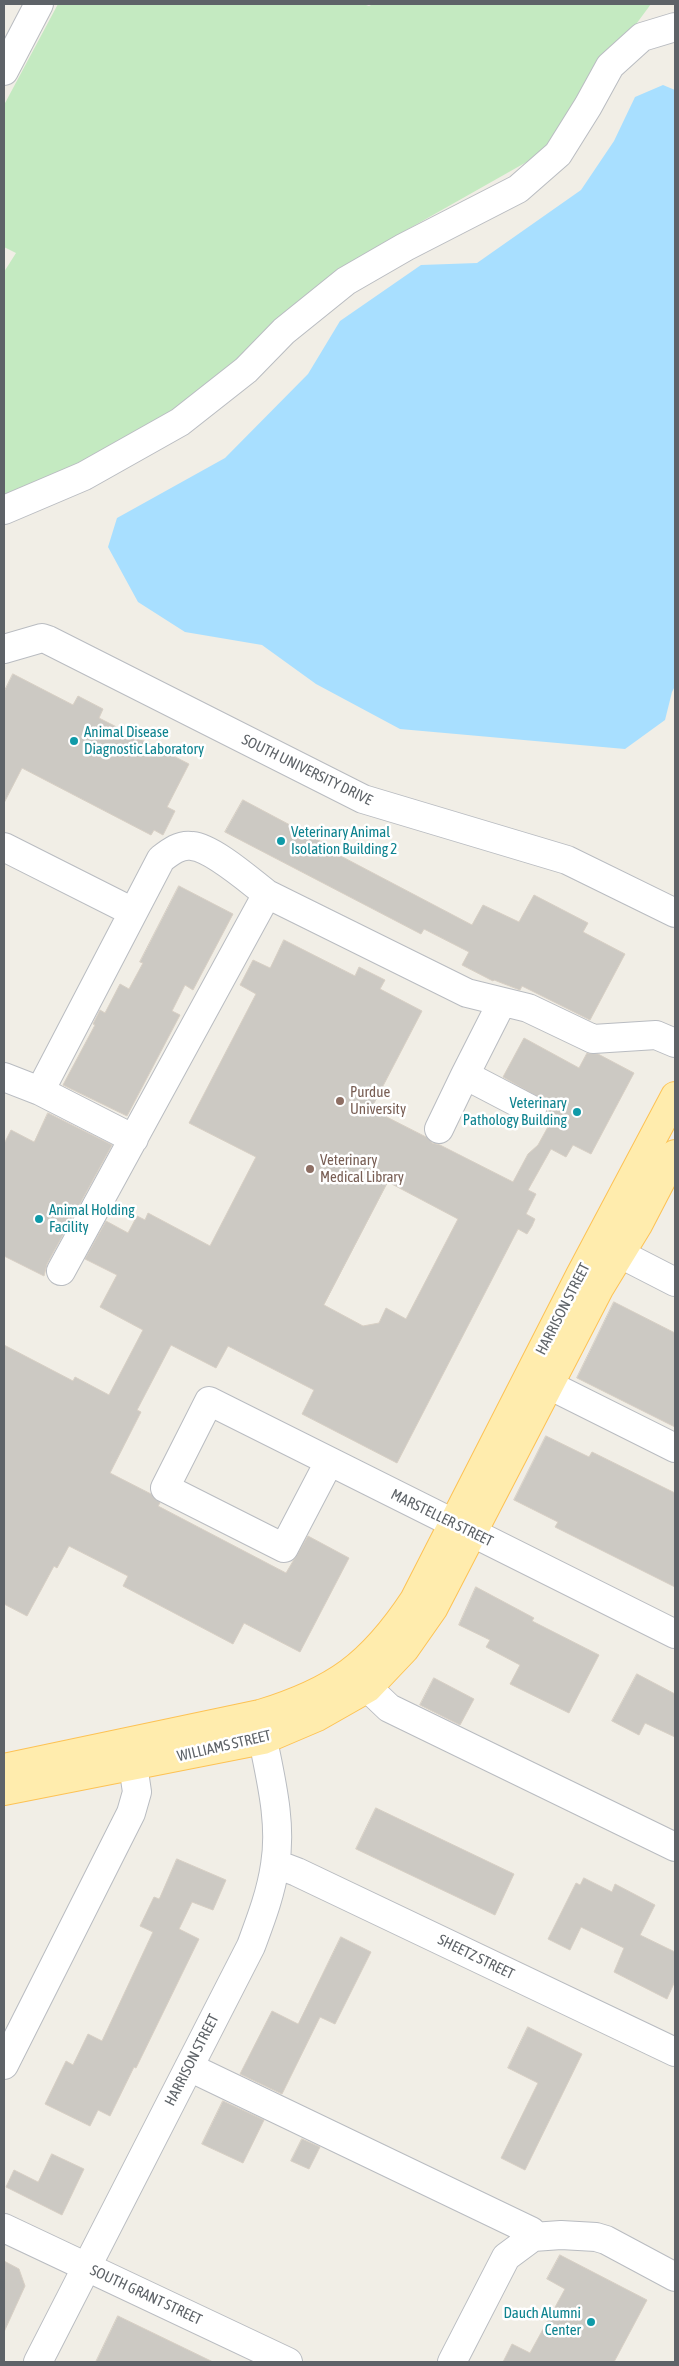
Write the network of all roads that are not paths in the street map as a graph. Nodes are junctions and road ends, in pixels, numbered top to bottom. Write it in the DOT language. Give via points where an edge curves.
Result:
graph roads {
  1 [pos="39,4"];
  2 [pos="675,27"];
  3 [pos="4,71"];
  4 [pos="4,510"];
  5 [pos="4,649"];
  6 [pos="4,847"];
  7 [pos="267,894"];
  8 [pos="133,912"];
  9 [pos="675,913"];
  10 [pos="502,1002"];
  11 [pos="675,1043"];
  12 [pos="466,1075"];
  13 [pos="4,1077"];
  14 [pos="40,1091"];
  15 [pos="675,1096"];
  16 [pos="532,1110"];
  17 [pos="439,1129"];
  18 [pos="134,1139"];
  19 [pos="675,1154"];
  20 [pos="609,1248"];
  21 [pos="61,1271"];
  22 [pos="675,1282"];
  23 [pos="548,1386"];
  24 [pos="675,1448"];
  25 [pos="329,1462"];
  26 [pos="463,1528"];
  27 [pos="675,1634"];
  28 [pos="368,1688"];
  29 [pos="263,1740"];
  30 [pos="134,1765"];
  31 [pos="4,1768"];
  32 [pos="4,1791"];
  33 [pos="675,1847"];
  34 [pos="276,1864"];
  35 [pos="675,2052"];
  36 [pos="4,2065"];
  37 [pos="189,2068"];
  38 [pos="4,2228"];
  39 [pos="532,2237"];
  40 [pos="88,2267"];
  41 [pos="675,2277"];
  42 [pos="38,2362"];
  43 [pos="288,2362"];
  44 [pos="452,2362"];
  1 -- 3 [label="street"];
  2 -- 4 [label="street" via="642,37 610,66 558,154 518,189 404,247 346,281 284,331 246,370 180,422 84,476"];
  5 -- 9 [label="street, SOUTH UNIVERSITY DRIVE" via="42,638 48,640 363,799 567,860"];
  6 -- 8 [label="street"];
  7 -- 8 [label="street" via="214,854 192,846 176,848 161,859"];
  7 -- 10 [label="street" via="467,993"];
  7 -- 18 [label="street"];
  8 -- 14 [label="street"];
  10 -- 11 [label="street" via="528,1008 593,1039 656,1035"];
  10 -- 12 [label="street"];
  12 -- 16 [label="street"];
  12 -- 17 [label="street"];
  13 -- 14 [label="street"];
  14 -- 18 [label="street"];
  15 -- 20 [label="main road, HARRISON STREET"];
  18 -- 21 [label="street"];
  19 -- 20 [label="main road, HARRISON STREET" via="638,1225"];
  20 -- 22 [label="street"];
  20 -- 23 [label="main road, HARRISON STREET" via="599,1289"];
  20 -- 26 [label="main road, HARRISON STREET"];
  23 -- 24 [label="street"];
  23 -- 26 [label="main road, HARRISON STREET"];
  25 -- 25 [label="street, MARSTELLER STREET" via="209,1401 165,1488 284,1548"];
  25 -- 26 [label="street, MARSTELLER STREET"];
  26 -- 27 [label="street, MARSTELLER STREET"];
  26 -- 28 [label="main road, WILLIAMS STREET" via="434,1609 406,1649"];
  26 -- 31 [label="main road, WILLIAMS STREET" via="392,1632 340,1680 298,1702 260,1714"];
  28 -- 29 [label="main road, WILLIAMS STREET" via="317,1717"];
  28 -- 33 [label="street" via="389,1708"];
  29 -- 30 [label="main road, WILLIAMS STREET"];
  29 -- 34 [label="street, HARRISON STREET" via="274,1795"];
  30 -- 32 [label="main road, WILLIAMS STREET"];
  30 -- 36 [label="street" via="137,1792 131,1813"];
  34 -- 35 [label="street, SHEETZ STREET"];
  34 -- 37 [label="street, HARRISON STREET" via="267,1903 251,1946"];
  37 -- 39 [label="street" via="531,2231"];
  37 -- 40 [label="street, HARRISON STREET"];
  38 -- 40 [label="street, SOUTH GRANT STREET"];
  39 -- 41 [label="street" via="596,2237"];
  39 -- 44 [label="street" via="506,2257"];
  40 -- 42 [label="street, HARRISON STREET"];
  40 -- 43 [label="street, SOUTH GRANT STREET"];
}
